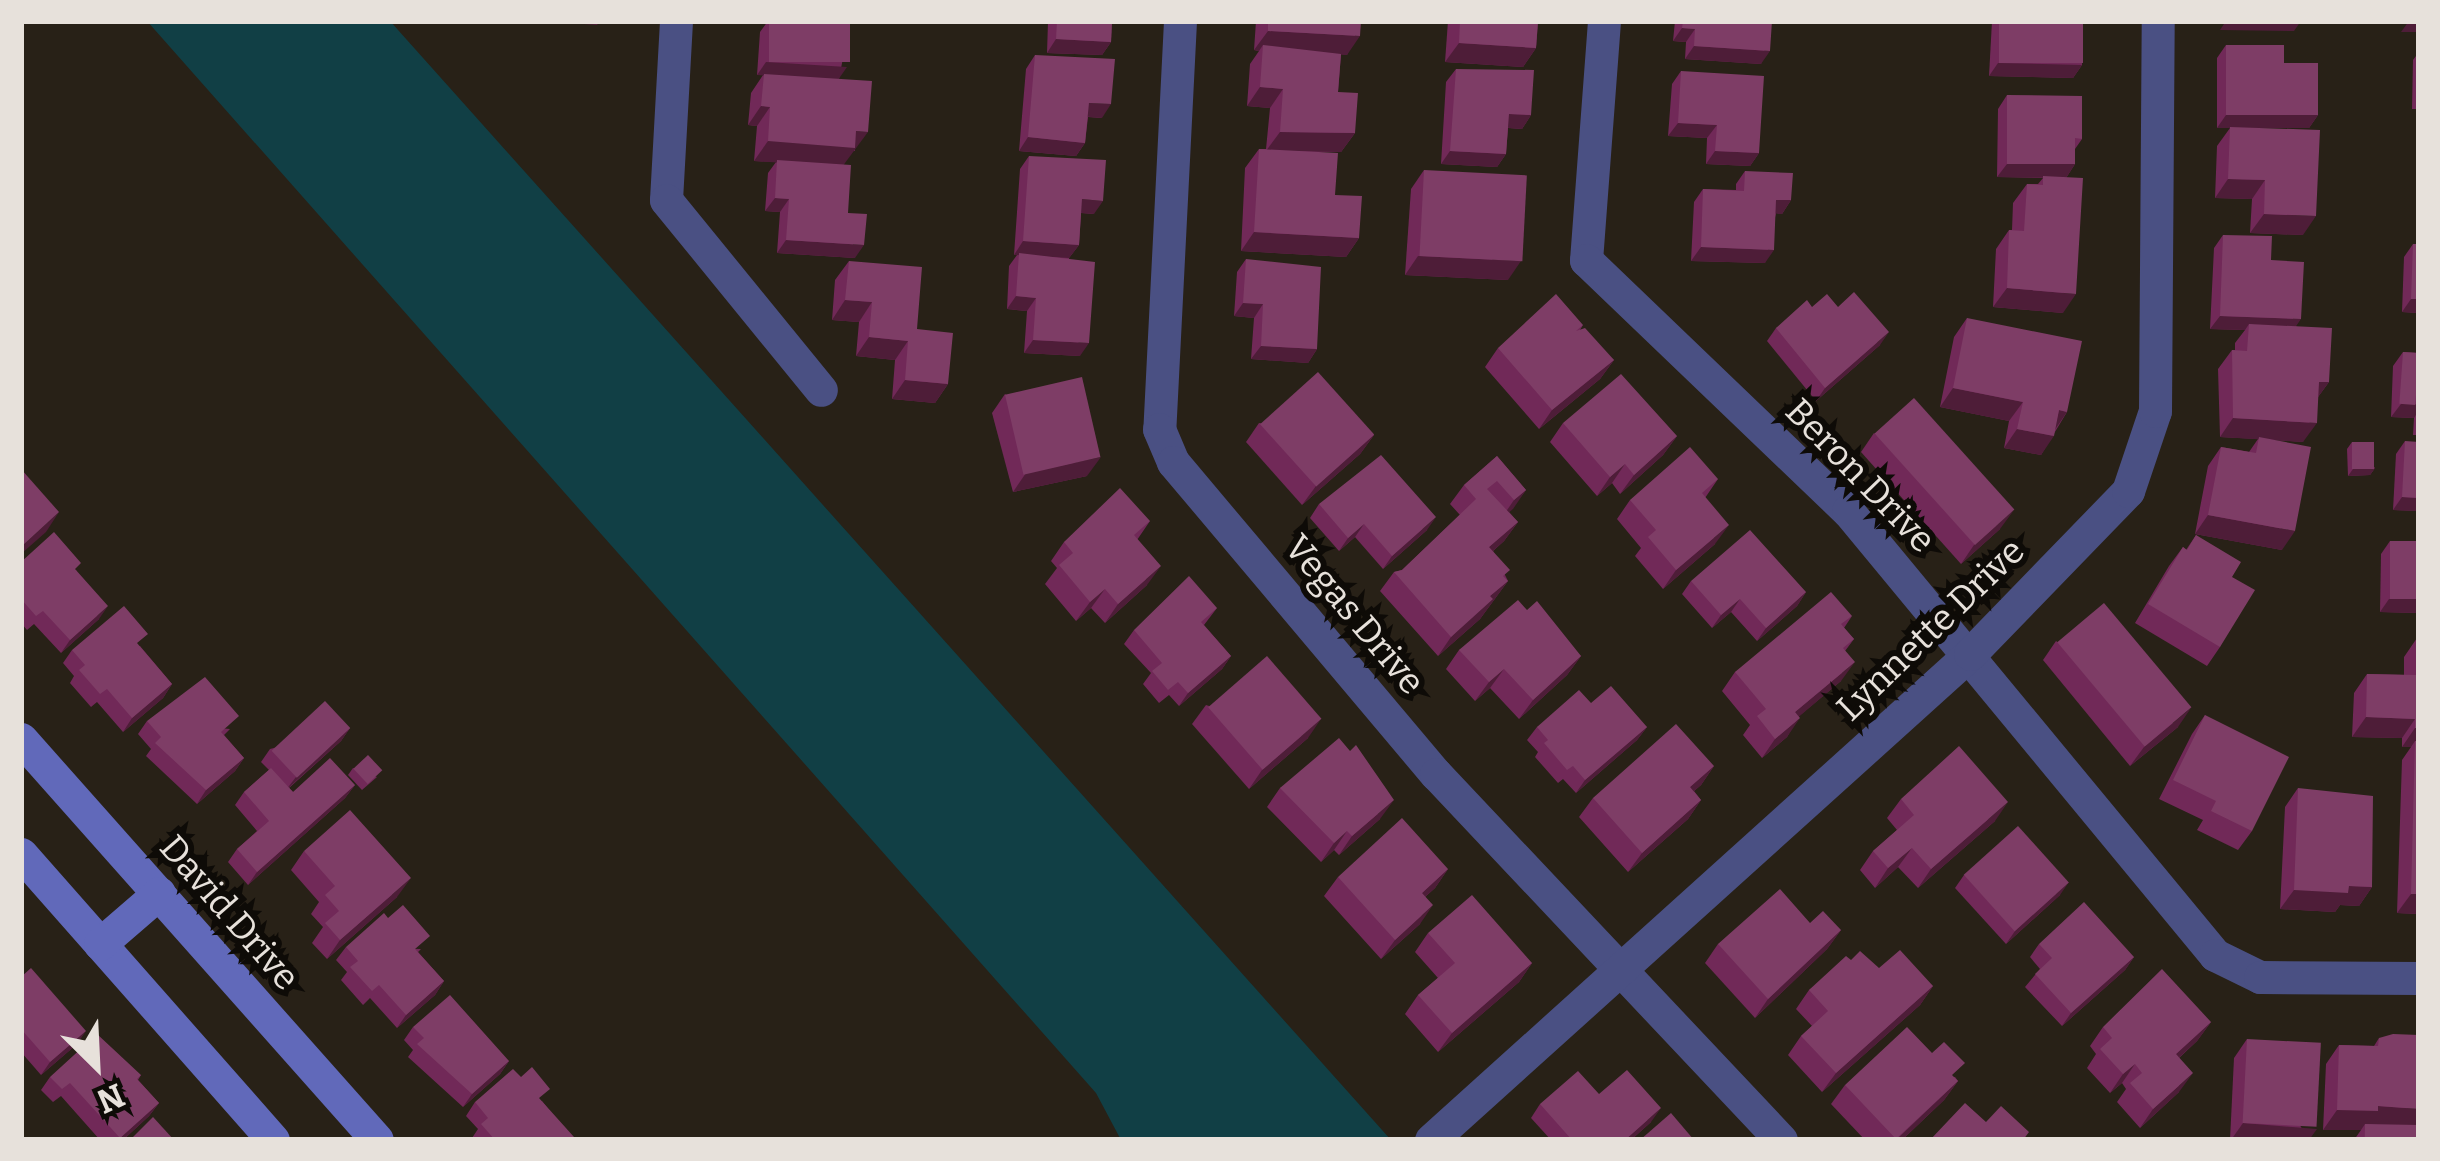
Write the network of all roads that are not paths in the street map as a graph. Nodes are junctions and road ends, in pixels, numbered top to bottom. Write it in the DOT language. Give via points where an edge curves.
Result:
graph roads {
  1 [pos="676,21"];
  2 [pos="1180,21"];
  3 [pos="1604,21"];
  4 [pos="2158,21"];
  5 [pos="821,390"];
  6 [pos="1970,654"];
  7 [pos="21,739"];
  8 [pos="21,854"];
  9 [pos="159,893"];
  10 [pos="100,944"];
  11 [pos="1621,968"];
  12 [pos="2419,977"];
  13 [pos="274,1140"];
  14 [pos="377,1140"];
  15 [pos="1432,1140"];
  16 [pos="1781,1140"];
  1 -- 5 [label="street" via="665,200"];
  2 -- 11 [label="street, Vegas Drive" via="1159,429 1174,462 1436,774"];
  3 -- 6 [label="street, Beron Drive" via="1586,260 1848,511"];
  4 -- 6 [label="street, Lynnette Drive" via="2155,412 2128,491"];
  6 -- 11 [label="street, Lynnette Drive"];
  6 -- 12 [label="street, Beron Drive" via="2216,955 2260,977"];
  7 -- 9 [label="main road, David Drive"];
  8 -- 10 [label="main road"];
  9 -- 10 [label="main road"];
  9 -- 14 [label="main road, David Drive"];
  10 -- 13 [label="main road"];
  11 -- 15 [label="street, Lynnette Drive"];
  11 -- 16 [label="street, Vegas Drive"];
}
